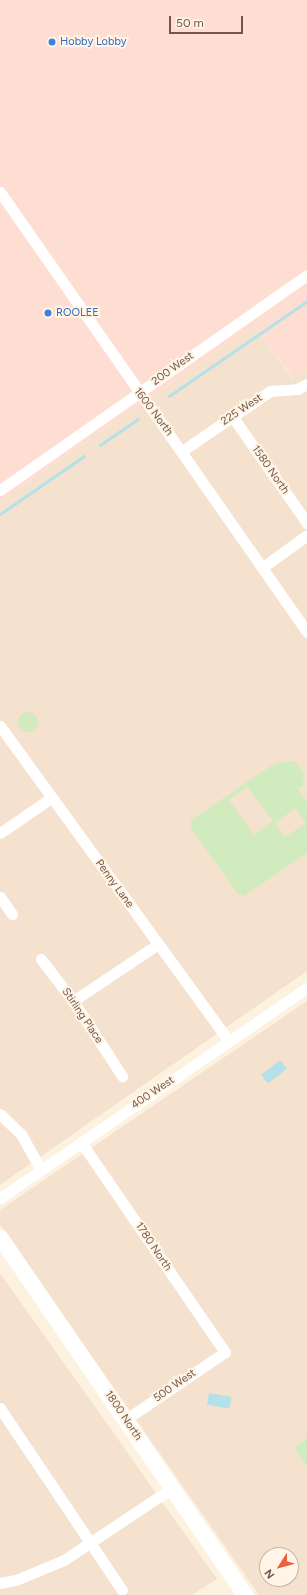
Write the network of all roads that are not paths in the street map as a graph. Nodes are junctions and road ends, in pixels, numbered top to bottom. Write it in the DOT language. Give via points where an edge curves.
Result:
graph roads {
  1 [pos="0,192"];
  2 [pos="307,275"];
  3 [pos="307,384"];
  4 [pos="139,394"];
  5 [pos="232,416"];
  6 [pos="182,451"];
  7 [pos="0,490"];
  8 [pos="307,523"];
  9 [pos="307,535"];
  10 [pos="263,567"];
  11 [pos="307,632"];
  12 [pos="0,726"];
  13 [pos="51,798"];
  14 [pos="0,834"];
  15 [pos="0,897"];
  16 [pos="12,914"];
  17 [pos="158,944"];
  18 [pos="40,959"];
  19 [pos="307,988"];
  20 [pos="73,1001"];
  21 [pos="229,1041"];
  22 [pos="122,1076"];
  23 [pos="0,1114"];
  24 [pos="81,1142"];
  25 [pos="41,1170"];
  26 [pos="0,1198"];
  27 [pos="0,1237"];
  28 [pos="225,1352"];
  29 [pos="0,1408"];
  30 [pos="125,1420"];
  31 [pos="172,1488"];
  32 [pos="90,1543"];
  33 [pos="0,1583"];
  34 [pos="122,1590"];
  35 [pos="245,1595"];
  1 -- 4 [label="street, 1600 North"];
  2 -- 4 [label="street, 200 West"];
  3 -- 5 [label="street, 225 West" via="297,389 276,388"];
  4 -- 6 [label="street, 1600 North"];
  4 -- 7 [label="street, 200 West"];
  5 -- 6 [label="street, 225 West"];
  5 -- 8 [label="street, 1580 North"];
  6 -- 10 [label="street, 1600 North"];
  9 -- 10 [label="street"];
  10 -- 11 [label="street, 1600 North"];
  12 -- 13 [label="street, Penny Lane"];
  13 -- 14 [label="street"];
  13 -- 17 [label="street, Penny Lane"];
  15 -- 16 [label="street"];
  17 -- 20 [label="street"];
  17 -- 21 [label="street, Penny Lane"];
  18 -- 20 [label="street, Stirling Place"];
  19 -- 21 [label="street, 400 West"];
  20 -- 22 [label="street, Stirling Place"];
  21 -- 24 [label="street, 400 West"];
  23 -- 25 [label="street" via="21,1134"];
  24 -- 25 [label="street, 400 West"];
  24 -- 28 [label="street, 1780 North"];
  25 -- 26 [label="street, 400 West"];
  27 -- 30 [label="street, 1800 North"];
  28 -- 30 [label="street, 500 West"];
  29 -- 32 [label="street"];
  30 -- 31 [label="street, 1800 North"];
  31 -- 32 [label="street"];
  31 -- 35 [label="street, 1800 North"];
  32 -- 33 [label="street" via="64,1560 16,1580"];
  32 -- 34 [label="street"];
}
